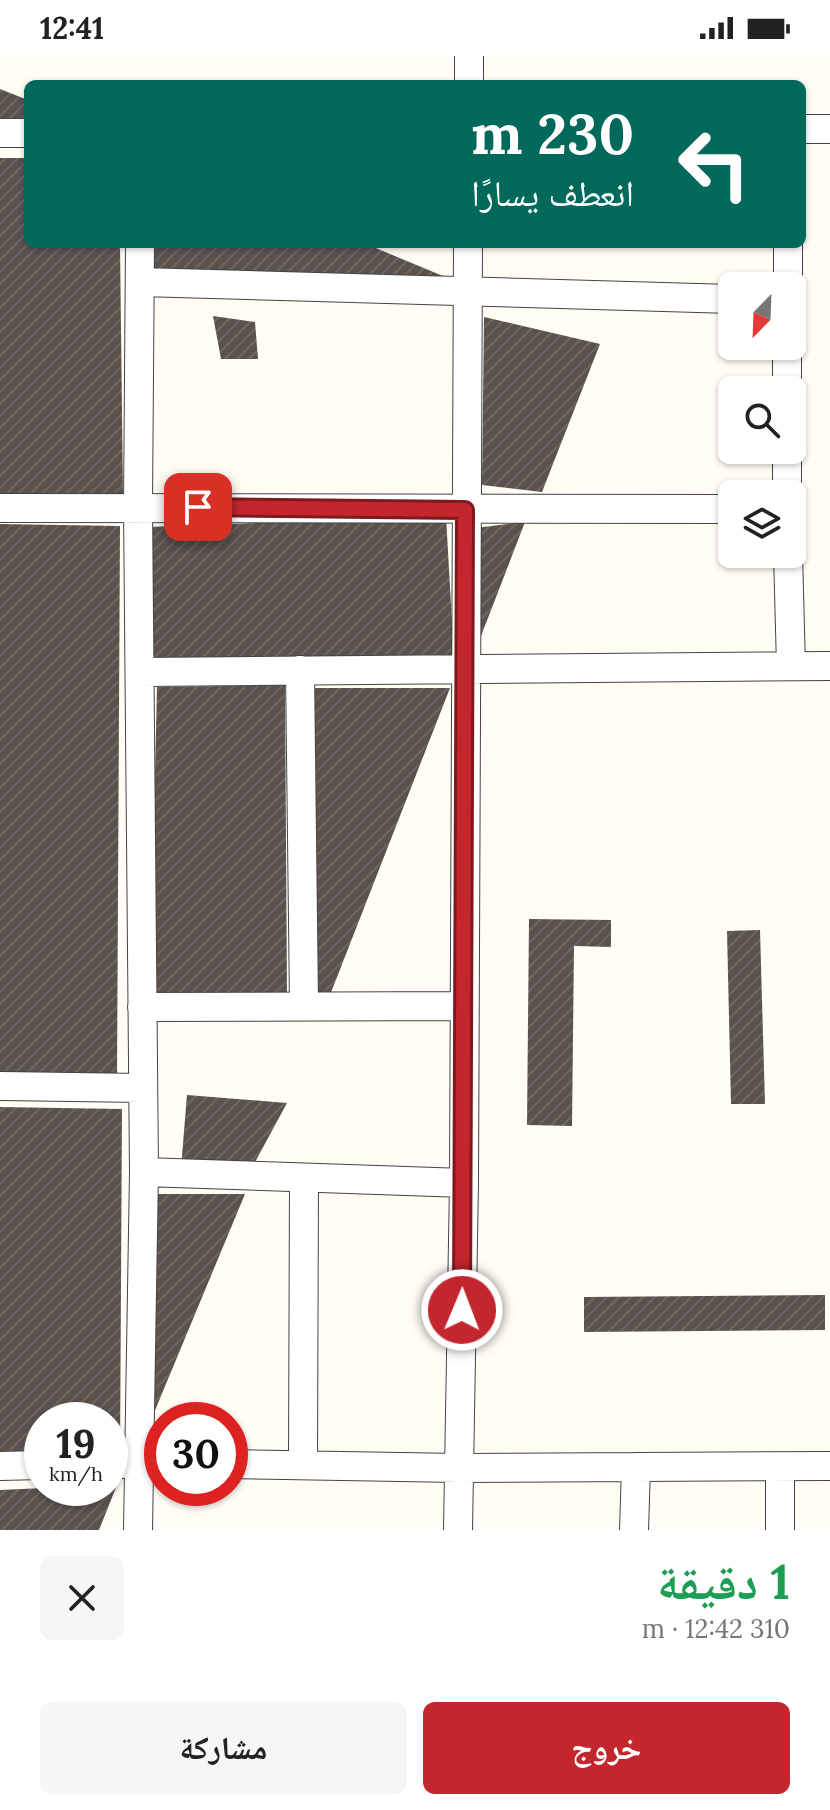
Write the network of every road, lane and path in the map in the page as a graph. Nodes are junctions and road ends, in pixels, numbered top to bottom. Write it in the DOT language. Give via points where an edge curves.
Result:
graph roads {
  1 [pos="469,56"];
  2 [pos="469,80"];
  3 [pos="806,129"];
  4 [pos="830,129"];
  5 [pos="0,133"];
  6 [pos="24,133"];
  7 [pos="140,248"];
  8 [pos="468,248"];
  9 [pos="788,248"];
  10 [pos="788,272"];
  11 [pos="141,282"];
  12 [pos="468,291"];
  13 [pos="718,299"];
  14 [pos="138,507"];
  15 [pos="0,508"];
  16 [pos="718,509"];
  17 [pos="465,510"];
  18 [pos="788,568"];
  19 [pos="791,666"];
  20 [pos="830,666"];
  21 [pos="466,668"];
  22 [pos="300,670"];
  23 [pos="142,672"];
  24 [pos="304,1004"];
  25 [pos="463,1006"];
  26 [pos="142,1007"];
  27 [pos="0,1086"];
  28 [pos="143,1088"];
  29 [pos="144,1172"];
  30 [pos="304,1178"];
  31 [pos="464,1183"];
  32 [pos="137,1464"];
  33 [pos="248,1464"];
  34 [pos="303,1464"];
  35 [pos="24,1465"];
  36 [pos="0,1466"];
  37 [pos="830,1466"];
  38 [pos="636,1467"];
  39 [pos="780,1467"];
  40 [pos="459,1468"];
  41 [pos="138,1530"];
  42 [pos="458,1530"];
  43 [pos="634,1530"];
  44 [pos="780,1530"];
  1 -- 2 [label="street"];
  3 -- 4 [label="street"];
  5 -- 6 [label="street"];
  7 -- 11 [label="street"];
  8 -- 12 [label="street"];
  9 -- 10 [label="street"];
  11 -- 12 [label="street"];
  11 -- 14 [label="street"];
  12 -- 13 [label="street"];
  12 -- 17 [label="street"];
  14 -- 15 [label="street"];
  14 -- 17 [label="street"];
  14 -- 23 [label="street"];
  16 -- 17 [label="street"];
  17 -- 21 [label="street"];
  18 -- 19 [label="street"];
  19 -- 20 [label="street"];
  19 -- 21 [label="street"];
  21 -- 22 [label="street"];
  21 -- 25 [label="street"];
  22 -- 23 [label="street"];
  22 -- 24 [label="street"];
  23 -- 26 [label="street"];
  24 -- 25 [label="street"];
  24 -- 26 [label="street"];
  25 -- 31 [label="street"];
  26 -- 28 [label="street"];
  27 -- 28 [label="street"];
  28 -- 29 [label="street"];
  29 -- 30 [label="street"];
  29 -- 32 [label="street"];
  30 -- 31 [label="street"];
  30 -- 34 [label="street"];
  31 -- 40 [label="street"];
  32 -- 41 [label="street"];
  33 -- 34 [label="street"];
  34 -- 40 [label="street"];
  35 -- 36 [label="street"];
  37 -- 39 [label="street"];
  38 -- 39 [label="street"];
  38 -- 40 [label="street"];
  38 -- 43 [label="street"];
  39 -- 44 [label="street"];
  40 -- 42 [label="street"];
}
